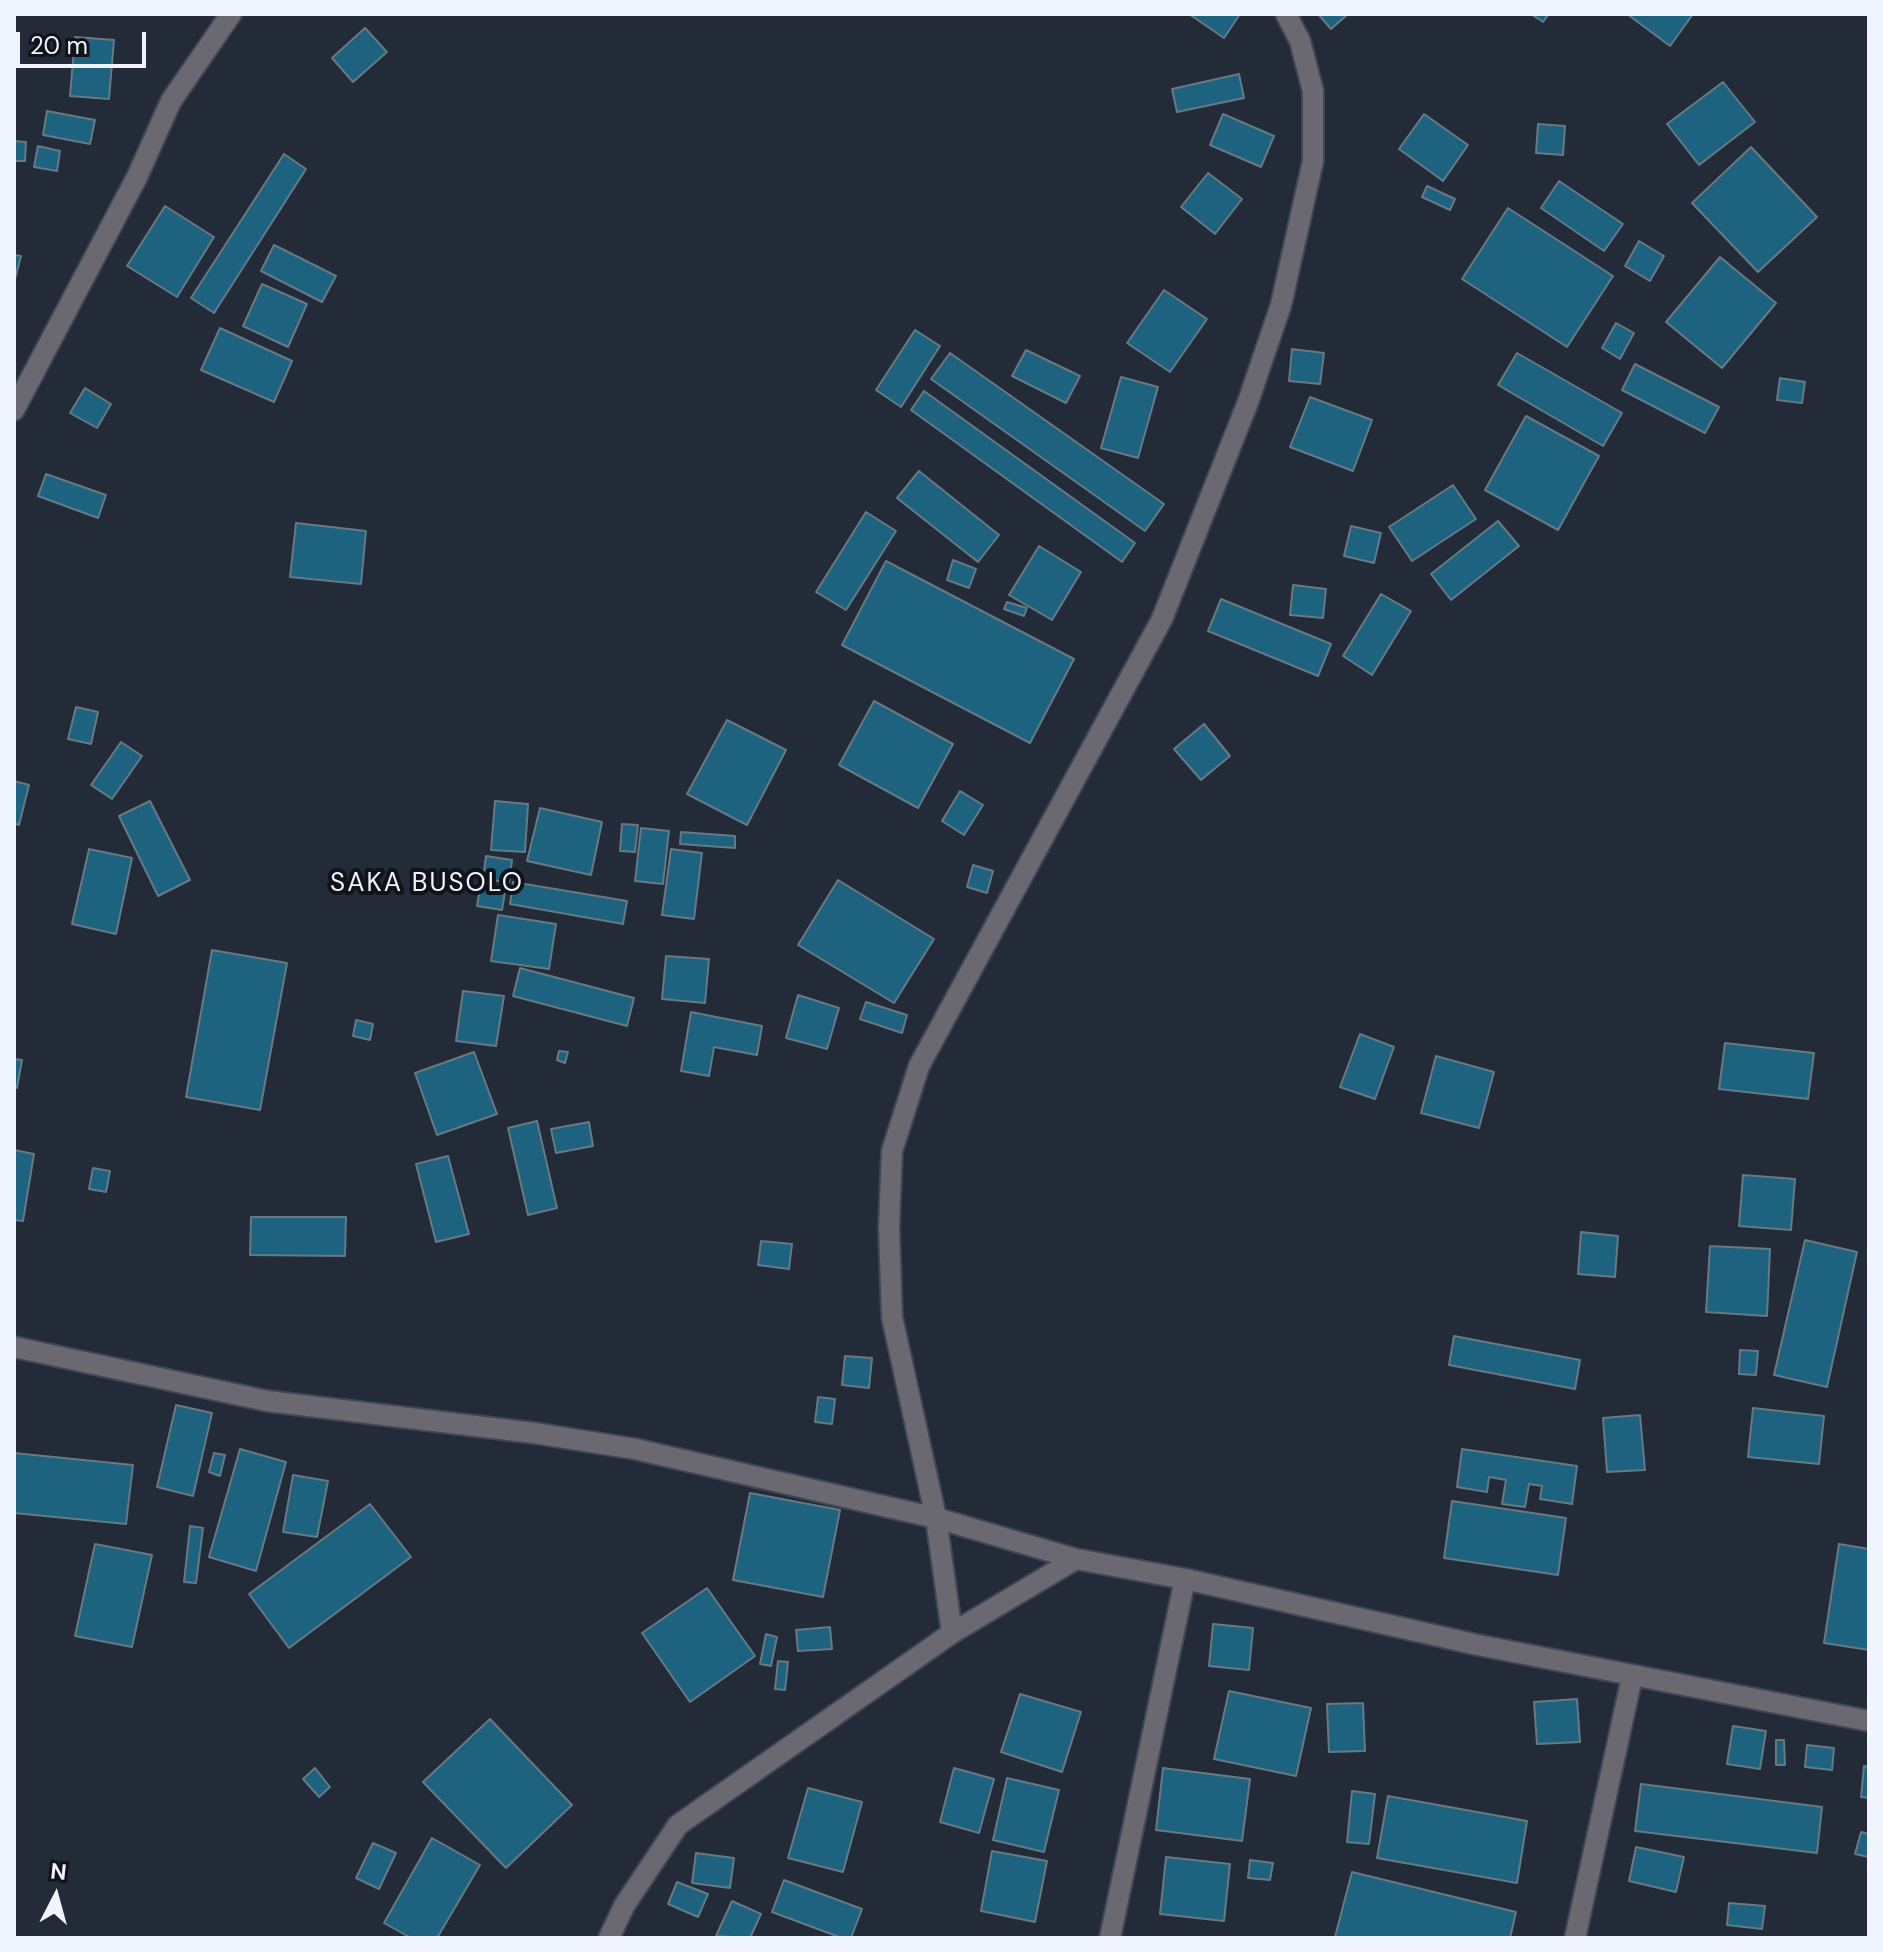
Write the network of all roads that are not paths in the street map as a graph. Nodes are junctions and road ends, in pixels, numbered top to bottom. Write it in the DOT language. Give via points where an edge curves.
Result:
graph roads {
  1 [pos="231,14"];
  2 [pos="1286,14"];
  3 [pos="14,410"];
  4 [pos="14,1347"];
  5 [pos="936,1518"];
  6 [pos="1076,1559"];
  7 [pos="1185,1579"];
  8 [pos="952,1633"];
  9 [pos="1632,1677"];
  10 [pos="1869,1721"];
  11 [pos="609,1938"];
  12 [pos="1110,1938"];
  13 [pos="1575,1938"];
  1 -- 3 [label="street" via="171,101 137,177"];
  2 -- 5 [label="street" via="1300,41 1313,91 1313,161 1281,305 1248,402 1162,619 919,1066 892,1151 892,1317"];
  4 -- 5 [label="street" via="267,1401 635,1449"];
  5 -- 6 [label="street"];
  5 -- 8 [label="street"];
  6 -- 7 [label="street"];
  6 -- 8 [label="street"];
  7 -- 9 [label="street"];
  7 -- 12 [label="street"];
  8 -- 11 [label="street" via="678,1825"];
  9 -- 10 [label="street"];
  9 -- 13 [label="street"];
}
